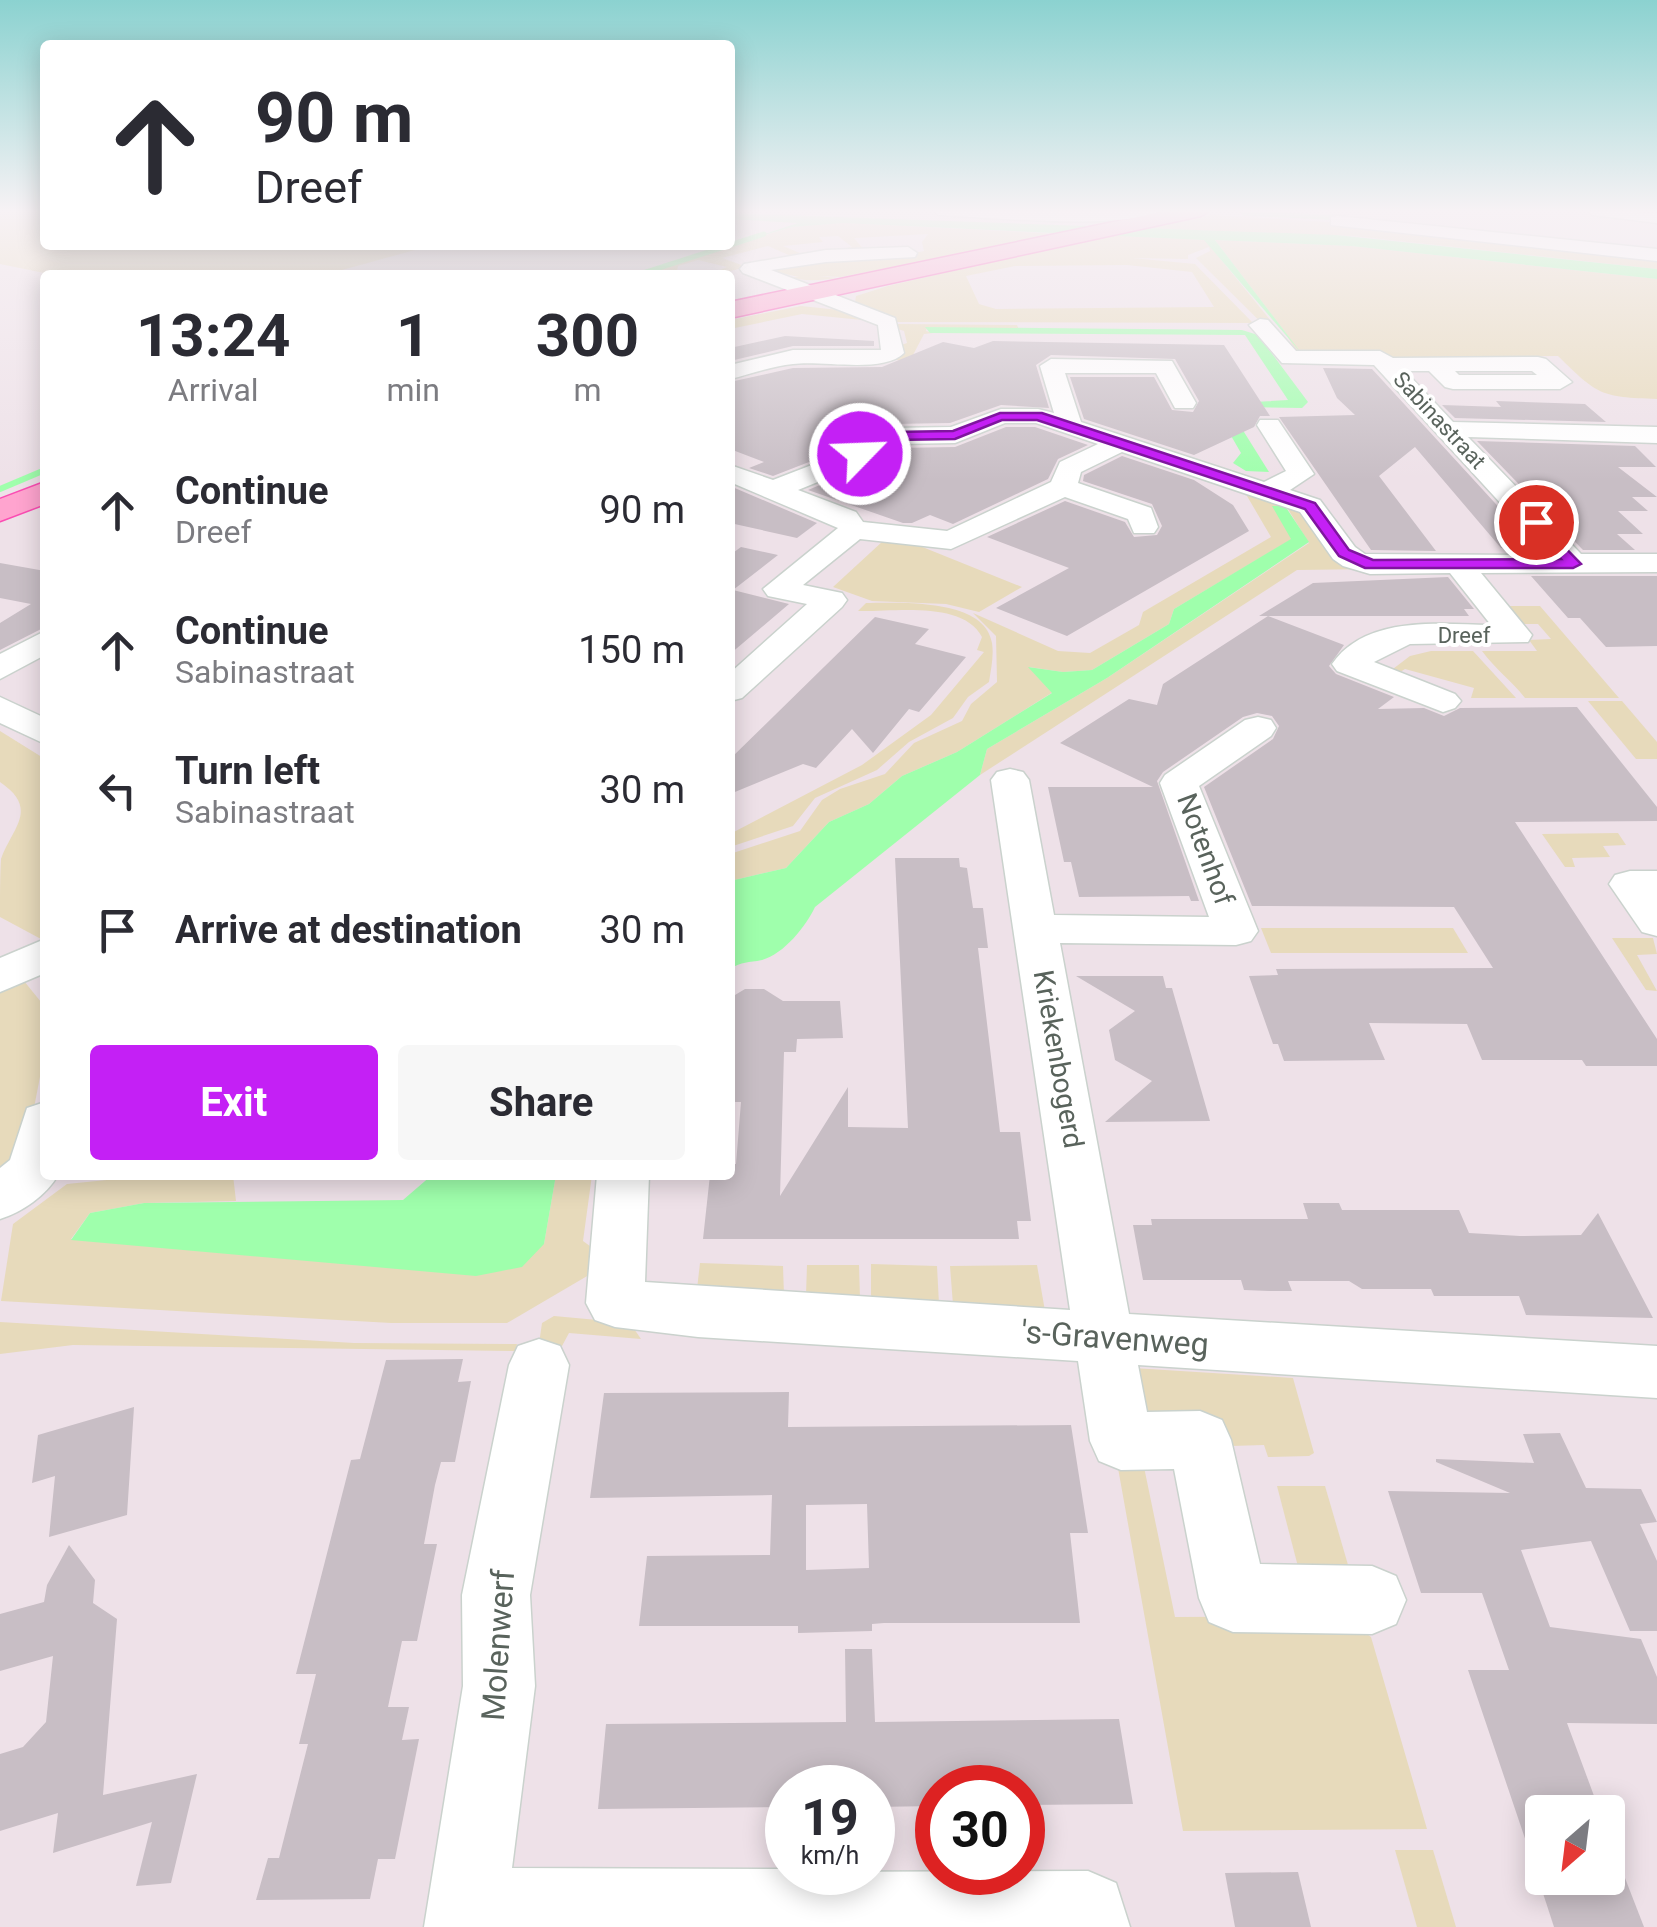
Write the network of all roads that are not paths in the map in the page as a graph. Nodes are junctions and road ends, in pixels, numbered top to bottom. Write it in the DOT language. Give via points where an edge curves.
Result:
graph roads {
  1 [pos="769,300"];
  2 [pos="832,300"];
  3 [pos="735,309"];
  4 [pos="1260,324"];
  5 [pos="868,357"];
  6 [pos="1435,364"];
  7 [pos="1387,365"];
  8 [pos="795,381"];
  9 [pos="735,385"];
  10 [pos="1184,403"];
  11 [pos="1269,425"];
  12 [pos="1070,426"];
  13 [pos="1448,429"];
  14 [pos="1657,436"];
  15 [pos="1121,443"];
  16 [pos="735,476"];
  17 [pos="1063,487"];
  18 [pos="773,490"];
  19 [pos="40,491"];
  20 [pos="1268,491"];
  21 [pos="0,508"];
  22 [pos="1144,527"];
  23 [pos="854,530"];
  24 [pos="1657,563"];
  25 [pos="1458,564"];
  26 [pos="1573,564"];
  27 [pos="40,644"];
  28 [pos="0,670"];
  29 [pos="735,686"];
  30 [pos="1443,700"];
  31 [pos="0,708"];
  32 [pos="1258,728"];
  33 [pos="40,729"];
  34 [pos="1010,780"];
  35 [pos="1657,884"];
  36 [pos="1657,922"];
  37 [pos="1037,929"];
  38 [pos="623,1180"];
  39 [pos="1107,1338"];
  40 [pos="540,1365"];
  41 [pos="1657,1372"];
  42 [pos="1372,1600"];
  43 [pos="466,1917"];
  44 [pos="1090,1927"];
  1 -- 3 [label="main road"];
  2 -- 5 [label="street" via="888,322 893,354"];
  4 -- 7 [label="street, Sabinastraat" via="1290,358 1380,358"];
  5 -- 8 [label="street"];
  5 -- 9 [label="street" via="793,357"];
  6 -- 7 [label="street, Sabinastraat"];
  7 -- 13 [label="street, Sabinastraat"];
  10 -- 12 [label="street" via="1164,366 1051,366"];
  11 -- 20 [label="street" via="1301,474"];
  12 -- 15 [label="street"];
  12 -- 18 [label="street" via="1038,416 1000,416 955,435 892,436"];
  13 -- 14 [label="street"];
  13 -- 26 [label="street, Sabinastraat"];
  15 -- 17 [label="street" via="1069,468"];
  15 -- 20 [label="street"];
  16 -- 18 [label="street"];
  17 -- 22 [label="street" via="1141,514"];
  17 -- 23 [label="street" via="951,540"];
  18 -- 23 [label="street" via="846,518"];
  19 -- 21 [label="main road"];
  20 -- 25 [label="street" via="1310,506 1354,560"];
  23 -- 29 [label="street" via="779,589 831,600"];
  24 -- 26 [label="street"];
  25 -- 26 [label="street"];
  25 -- 30 [label="street, Dreef" via="1516,635 1406,634 1374,644 1349,664"];
  27 -- 28 [label="street"];
  31 -- 33 [label="street"];
  32 -- 37 [label="street, Notenhof" via="1180,783 1236,931"];
  34 -- 37 [label="street, Kriekenbogerd"];
  35 -- 36 [label="street" via="1630,884"];
  37 -- 39 [label="street, Kriekenbogerd"];
  38 -- 39 [label="street, 's-Gravenweg" via="615,1303"];
  39 -- 41 [label="street, 's-Gravenweg"];
  39 -- 42 [label="street, Kriekenbogerd" via="1121,1441 1200,1440 1233,1598"];
  40 -- 43 [label="street, Molenwerf" via="496,1595 499,1686"];
  43 -- 44 [label="street" via="1088,1911"];
}
